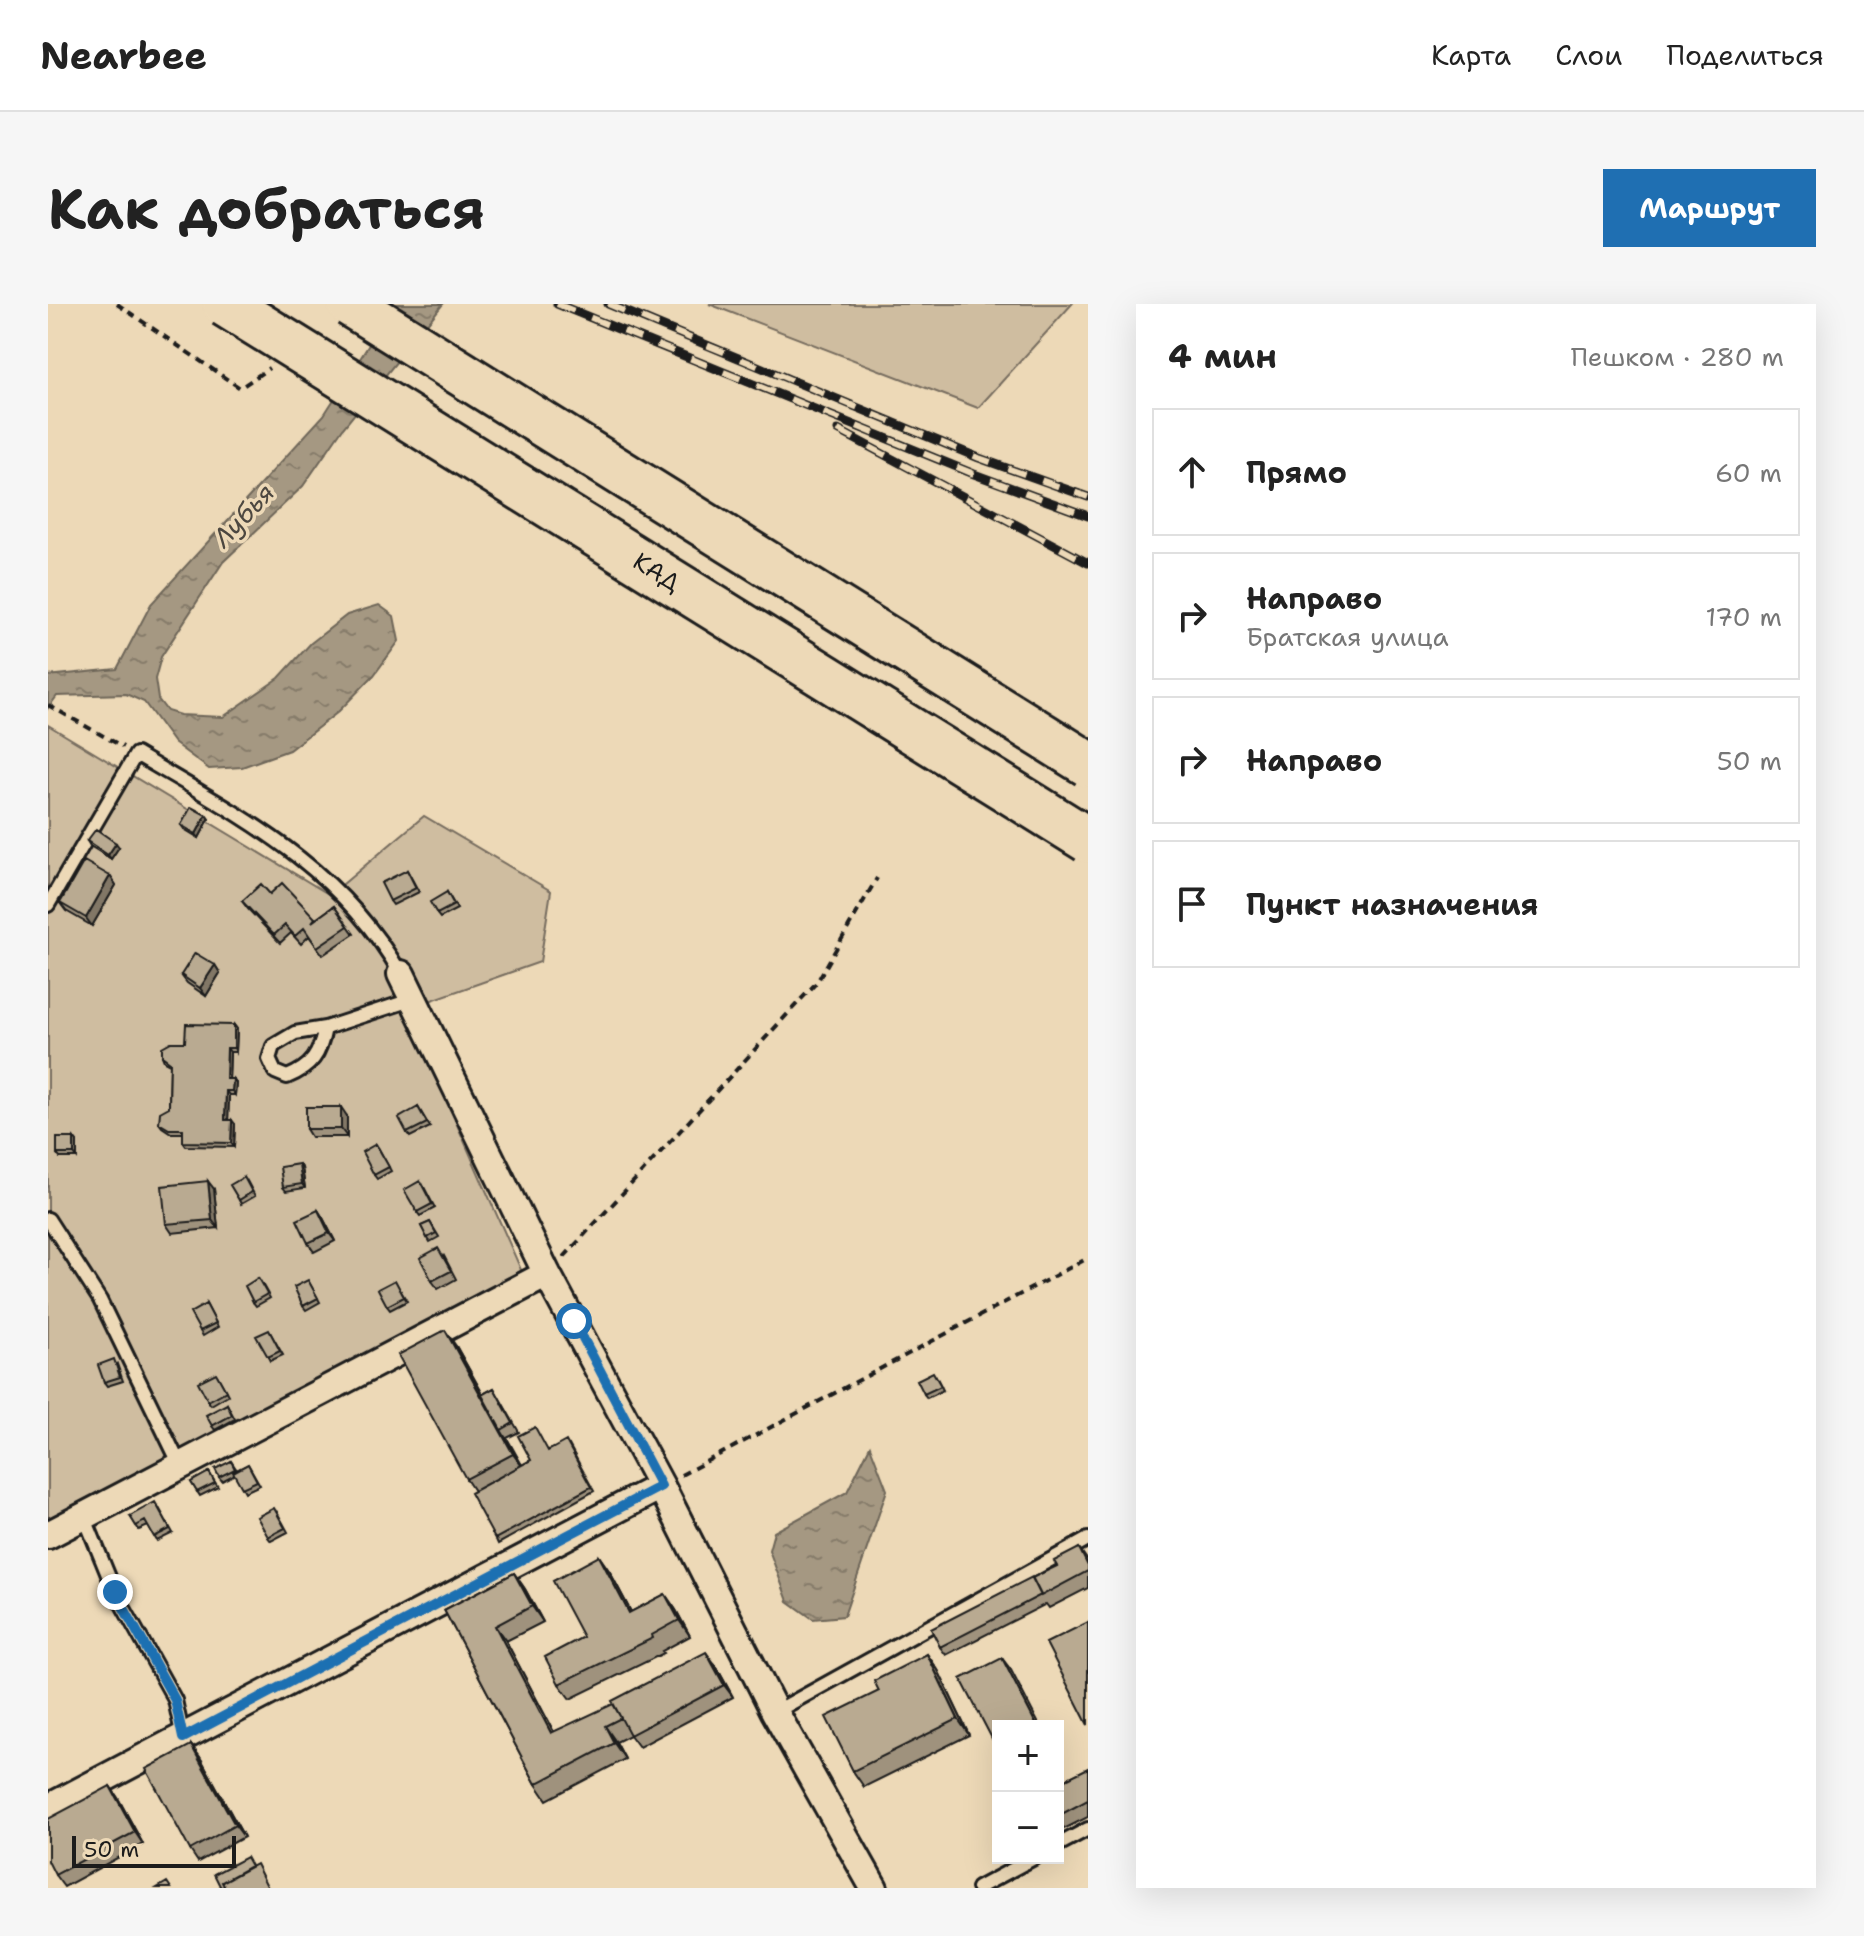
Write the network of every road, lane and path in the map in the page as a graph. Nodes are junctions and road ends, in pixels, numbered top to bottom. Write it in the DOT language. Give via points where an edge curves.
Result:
graph roads {
  1 [pos="117,304"];
  2 [pos="225,304"];
  3 [pos="350,304"];
  4 [pos="240,388"];
  5 [pos="48,705"];
  6 [pos="136,754"];
  7 [pos="1088,764"];
  8 [pos="1088,840"];
  9 [pos="877,878"];
  10 [pos="48,905"];
  11 [pos="401,974"];
  12 [pos="414,999"];
  13 [pos="325,1028"];
  14 [pos="48,1219"];
  15 [pos="1088,1258"];
  16 [pos="547,1274"];
  17 [pos="180,1465"];
  18 [pos="661,1486"];
  19 [pos="84,1516"];
  20 [pos="48,1535"];
  21 [pos="1088,1539"];
  22 [pos="775,1712"];
  23 [pos="183,1738"];
  24 [pos="48,1808"];
  25 [pos="1088,1829"];
  26 [pos="1064,1842"];
  27 [pos="1023,1864"];
  28 [pos="874,1888"];
  29 [pos="978,1888"];
  1 -- 4 [label="path"];
  2 -- 8 [label="highway, КАД, bridge"];
  3 -- 7 [label="highway, bridge"];
  5 -- 6 [label="path"];
  6 -- 10 [label="lane"];
  6 -- 11 [label="lane" via="249,821 336,886"];
  9 -- 16 [label="path" via="817,982"];
  11 -- 12 [label="street"];
  12 -- 13 [label="lane"];
  12 -- 16 [label="street"];
  13 -- 13 [label="lane" via="295,1033 273,1046 269,1059 275,1072 287,1077 307,1069 321,1049"];
  14 -- 17 [label="lane" via="100,1300"];
  15 -- 18 [label="path"];
  16 -- 17 [label="street"];
  16 -- 18 [label="street"];
  17 -- 19 [label="street"];
  18 -- 22 [label="street"];
  18 -- 23 [label="street"];
  19 -- 20 [label="street"];
  19 -- 23 [label="lane" via="115,1592 175,1700"];
  21 -- 22 [label="lane"];
  22 -- 28 [label="street"];
  23 -- 24 [label="street"];
  25 -- 26 [label="lane"];
  27 -- 29 [label="lane"];
}
